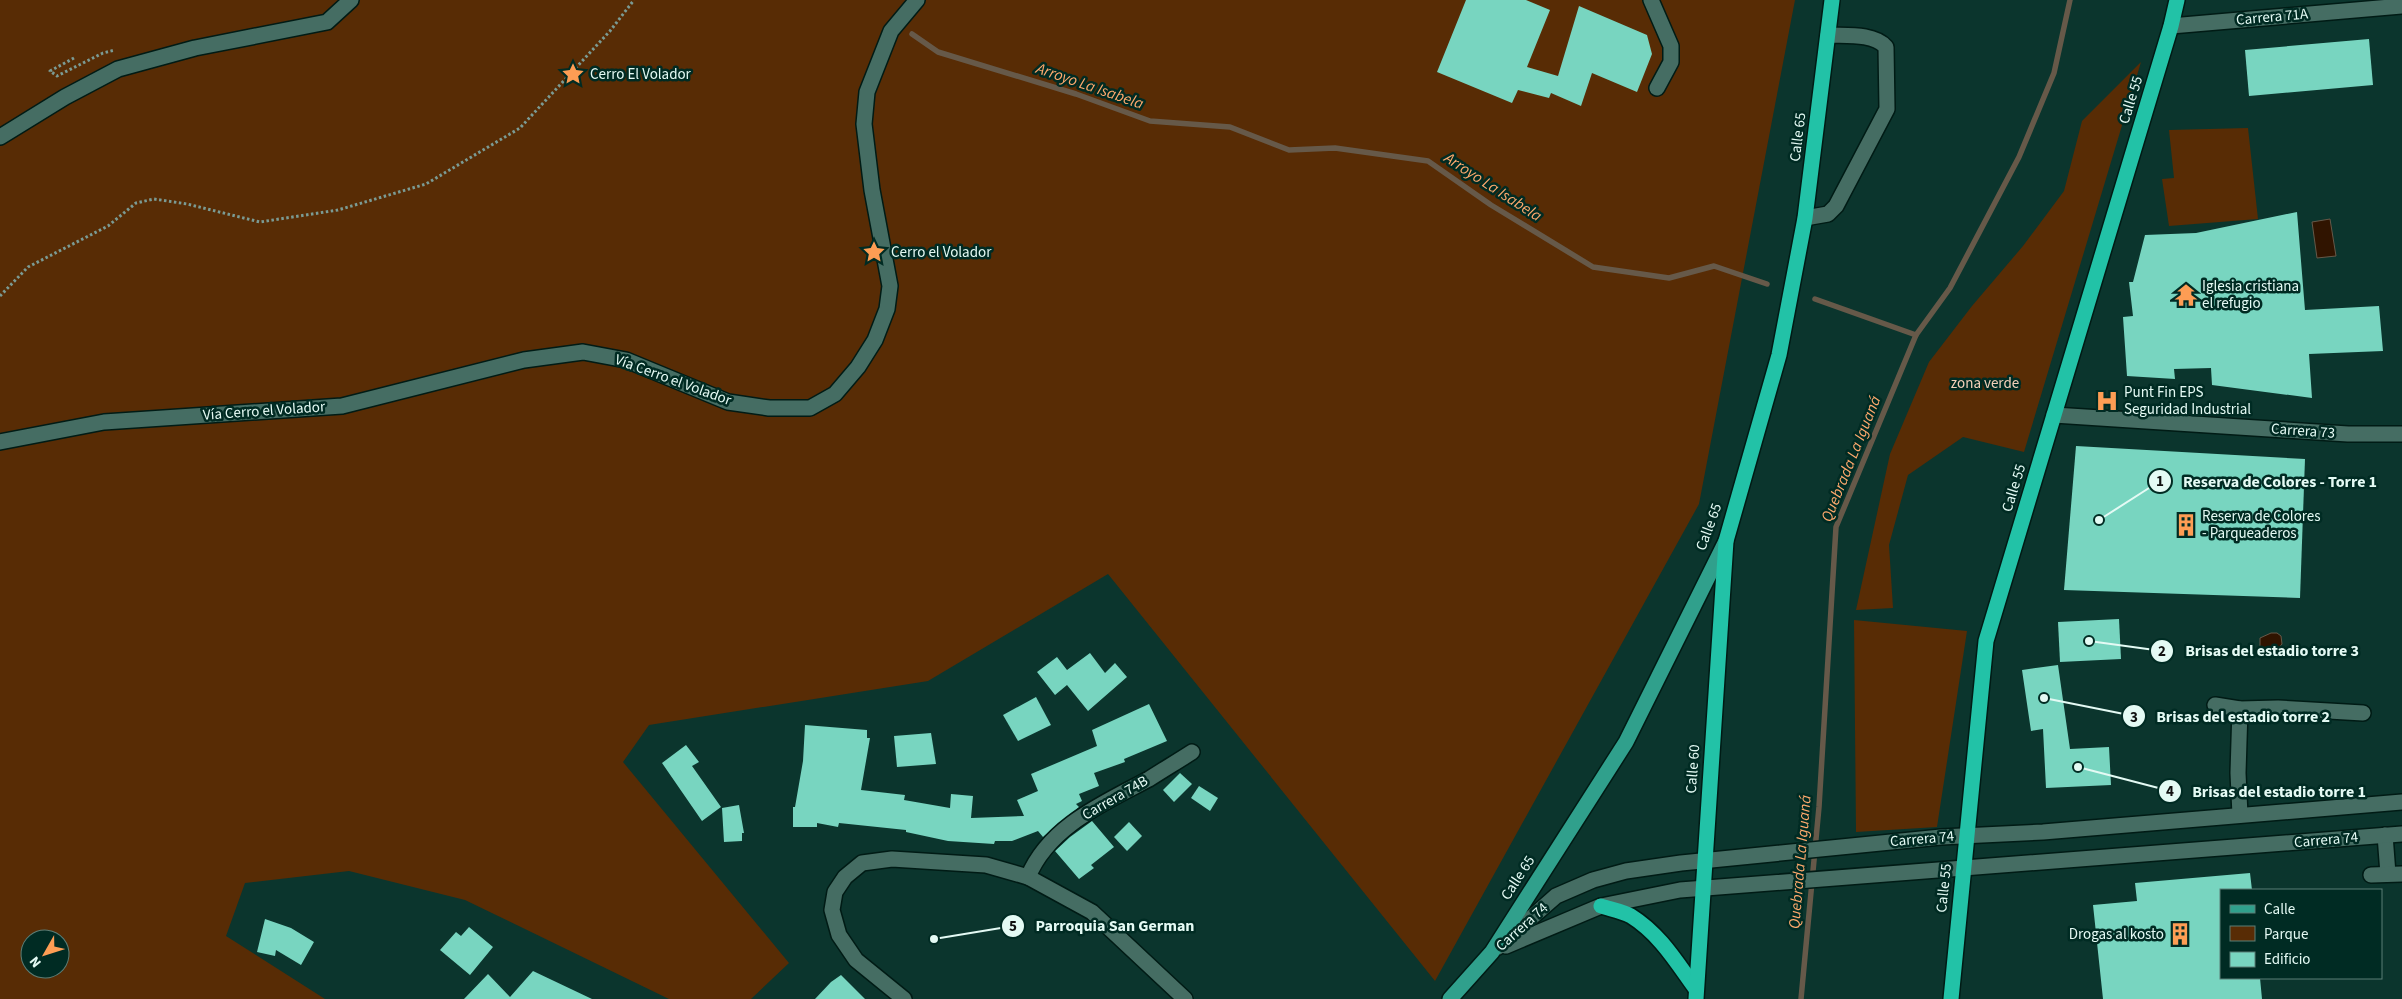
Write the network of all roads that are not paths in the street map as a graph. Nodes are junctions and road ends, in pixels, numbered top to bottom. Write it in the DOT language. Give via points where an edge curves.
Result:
graph roads {
  1 [pos="352,0"];
  2 [pos="917,0"];
  3 [pos="1651,0"];
  4 [pos="1832,0"];
  5 [pos="2177,0"];
  6 [pos="2373,4"];
  7 [pos="2402,6"];
  8 [pos="2171,26"];
  9 [pos="1828,34"];
  10 [pos="1657,88"];
  11 [pos="0,137"];
  12 [pos="1805,218"];
  13 [pos="2054,416"];
  14 [pos="2402,434"];
  15 [pos="0,442"];
  16 [pos="1726,541"];
  17 [pos="2215,705"];
  18 [pos="2240,709"];
  19 [pos="2363,714"];
  20 [pos="1192,752"];
  21 [pos="2402,802"];
  22 [pos="2240,815"];
  23 [pos="2402,834"];
  24 [pos="1966,835"];
  25 [pos="2385,835"];
  26 [pos="1705,861"];
  27 [pos="1963,868"];
  28 [pos="2395,874"];
  29 [pos="2371,875"];
  30 [pos="1028,877"];
  31 [pos="1703,888"];
  32 [pos="1601,906"];
  33 [pos="1492,952"];
  34 [pos="1696,994"];
  35 [pos="904,999"];
  36 [pos="1185,999"];
  37 [pos="1450,999"];
  38 [pos="1950,999"];
  1 -- 11 [label="street" via="326,22 195,48 118,69"];
  2 -- 15 [label="street, Vía Cerro el Volador" via="891,30 867,92 864,116 872,190 890,286 887,309 875,340 858,367 835,394 810,408 769,408 728,402 626,360 583,352 524,360 342,406 104,422"];
  3 -- 10 [label="street" via="1671,46 1672,62"];
  4 -- 9 [label="highway, Calle 65"];
  5 -- 8 [label="highway, Calle 55"];
  6 -- 7 [label="street, Carrera 71A"];
  6 -- 8 [label="street, Carrera 71A"];
  8 -- 13 [label="highway, Calle 55"];
  9 -- 12 [label="highway, Calle 65"];
  9 -- 12 [label="street" via="1872,38 1886,47 1887,109 1836,206 1828,214"];
  12 -- 16 [label="highway, Calle 65" via="1779,355"];
  13 -- 14 [label="street, Carrera 73" via="2348,434"];
  13 -- 24 [label="highway, Calle 55" via="1986,641"];
  16 -- 26 [label="highway, Calle 60"];
  16 -- 33 [label="main road, Calle 65" via="1626,742"];
  17 -- 18 [label="street"];
  18 -- 19 [label="street" via="2278,708"];
  18 -- 22 [label="street"];
  20 -- 30 [label="street, Carrera 74B" via="1078,818 1041,853"];
  21 -- 22 [label="street, Carrera 74"];
  22 -- 24 [label="street, Carrera 74" via="2043,832"];
  23 -- 25 [label="street, Carrera 74"];
  24 -- 26 [label="street, Carrera 74"];
  24 -- 27 [label="highway, Calle 55"];
  25 -- 27 [label="street, Carrera 74"];
  25 -- 28 [label="street"];
  26 -- 31 [label="highway, Calle 60"];
  26 -- 33 [label="street, Carrera 74" via="1593,880 1556,896"];
  27 -- 31 [label="street, Carrera 74"];
  27 -- 38 [label="highway, Calle 55"];
  28 -- 29 [label="street"];
  30 -- 35 [label="street" via="986,865 892,858 862,863 845,877 835,892 832,910 839,935 856,960"];
  30 -- 36 [label="street" via="1092,912"];
  31 -- 32 [label="street, Carrera 74"];
  31 -- 34 [label="highway, Calle 60"];
  32 -- 33 [label="street, Carrera 74"];
  32 -- 34 [label="highway" via="1629,915 1648,929 1664,945"];
  33 -- 37 [label="main road, Calle 65"];
}
